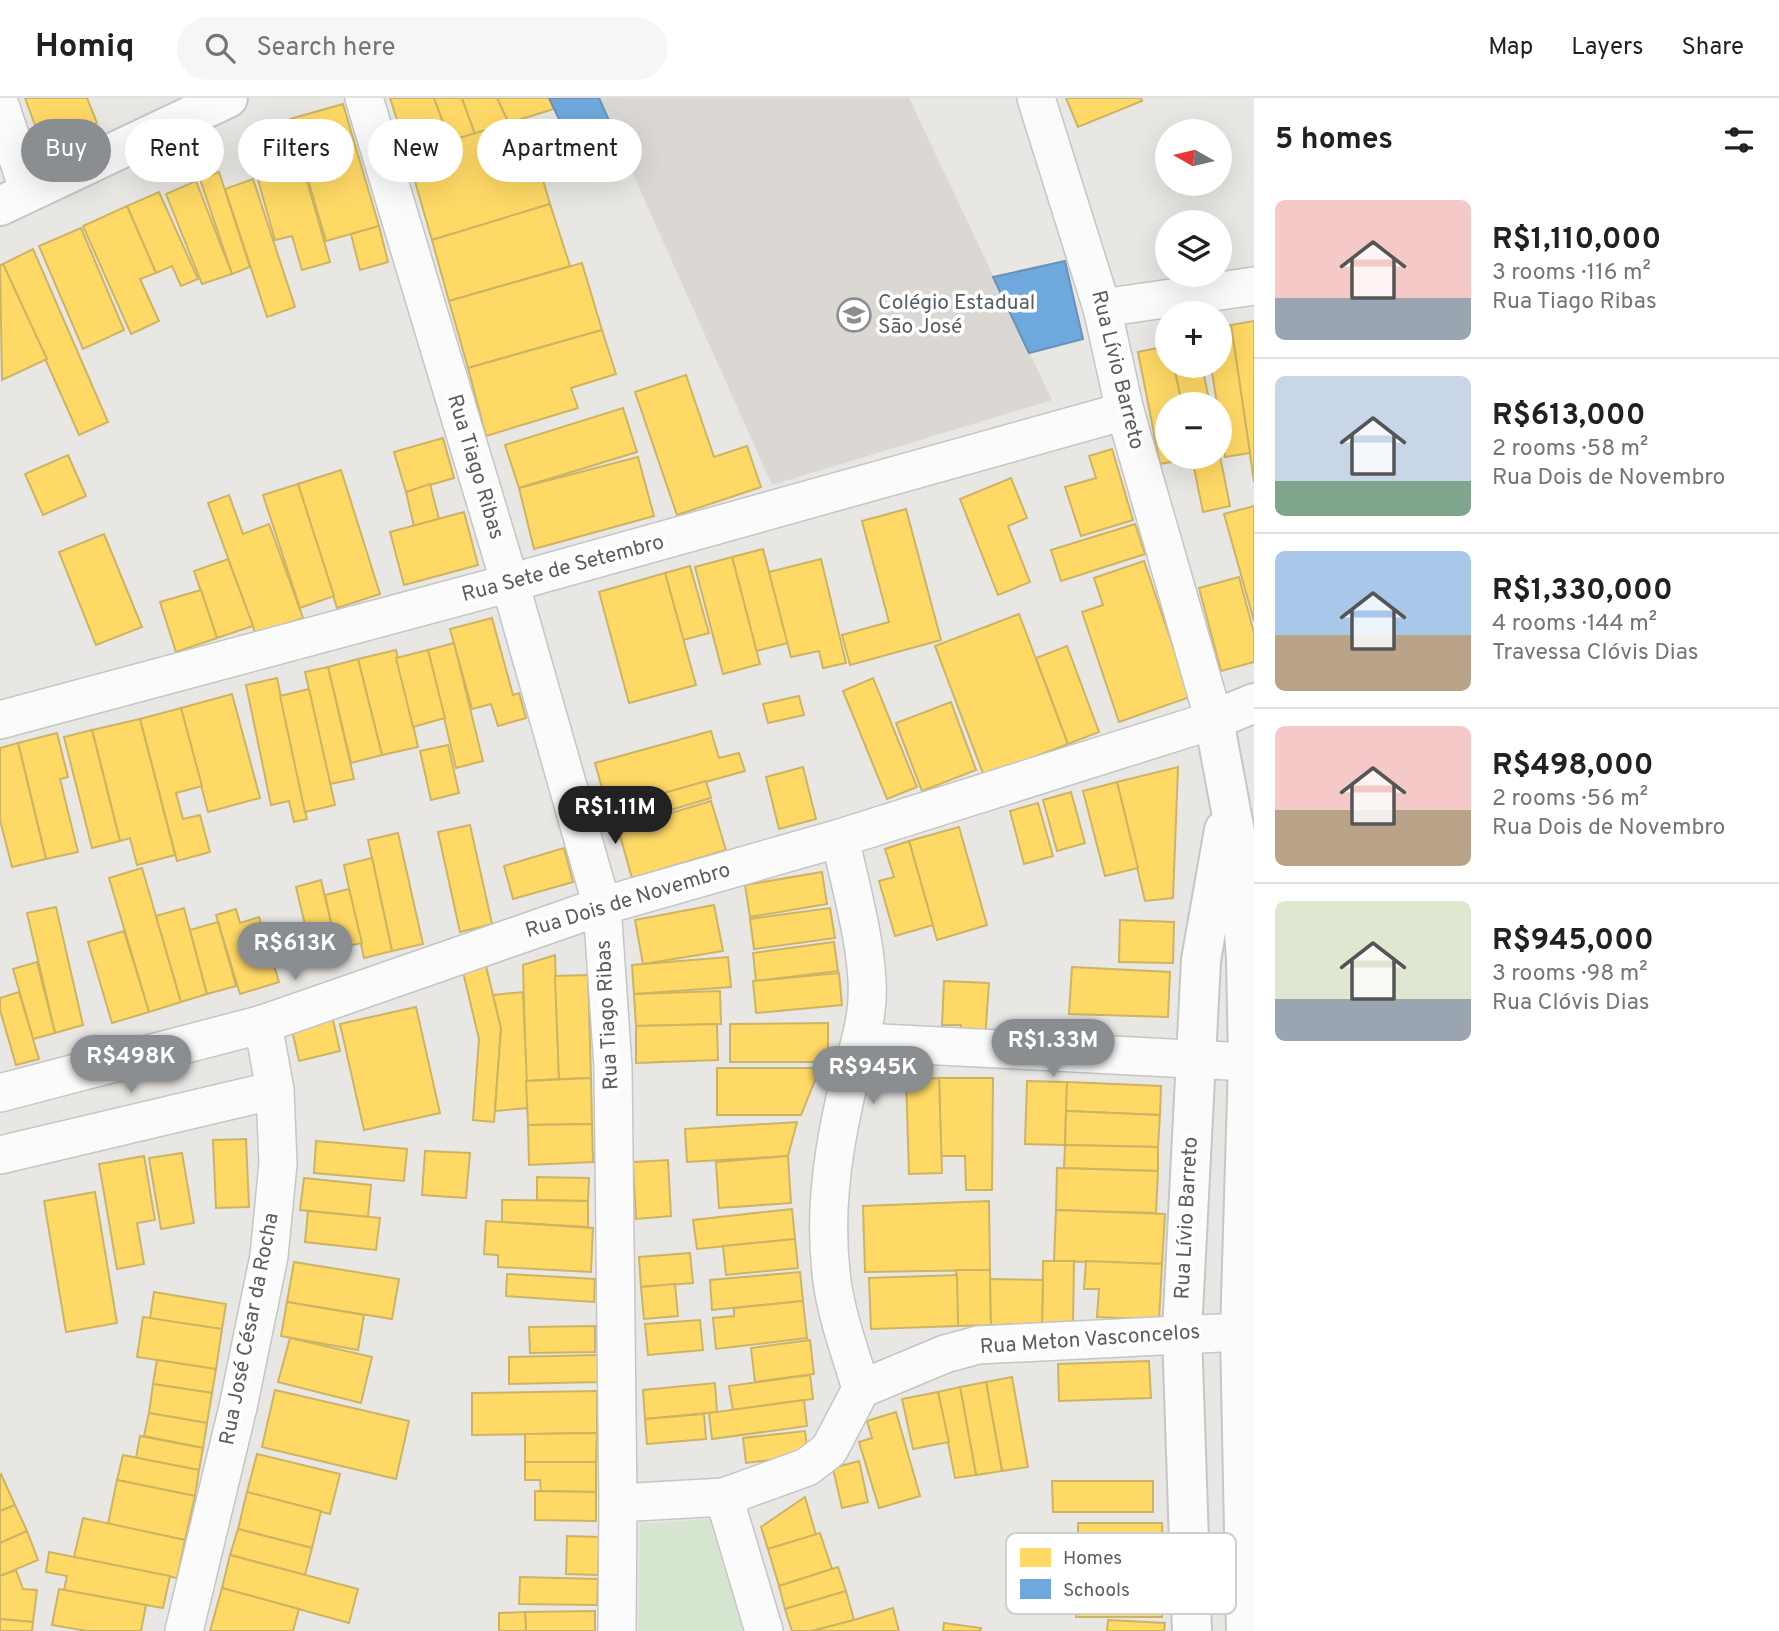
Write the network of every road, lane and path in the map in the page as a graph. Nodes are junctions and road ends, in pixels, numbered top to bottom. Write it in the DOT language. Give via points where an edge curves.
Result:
graph roads {
  1 [pos="228,98"];
  2 [pos="364,98"];
  3 [pos="1036,98"];
  4 [pos="0,105"];
  5 [pos="14,199"];
  6 [pos="1254,286"];
  7 [pos="1102,308"];
  8 [pos="1125,411"];
  9 [pos="510,583"];
  10 [pos="1254,704"];
  11 [pos="0,720"];
  12 [pos="1214,720"];
  13 [pos="1229,807"];
  14 [pos="840,838"];
  15 [pos="602,906"];
  16 [pos="264,1024"];
  17 [pos="862,1042"];
  18 [pos="1195,1057"];
  19 [pos="1248,1062"];
  20 [pos="275,1090"];
  21 [pos="0,1093"];
  22 [pos="0,1155"];
  23 [pos="1249,1230"];
  24 [pos="1240,1332"];
  25 [pos="1182,1333"];
  26 [pos="861,1389"];
  27 [pos="724,1497"];
  28 [pos="618,1503"];
  29 [pos="1189,1533"];
  30 [pos="184,1631"];
  31 [pos="617,1631"];
  32 [pos="764,1631"];
  33 [pos="1246,1631"];
  1 -- 5 [label="street"];
  2 -- 9 [label="street, Rua Tiago Ribas"];
  3 -- 7 [label="street, Rua Lívio Barreto"];
  4 -- 5 [label="street"];
  6 -- 7 [label="street"];
  7 -- 8 [label="street, Rua Lívio Barreto"];
  8 -- 9 [label="street, Rua Sete de Setembro"];
  8 -- 12 [label="street, Rua Lívio Barreto"];
  9 -- 11 [label="street, Rua Sete de Setembro"];
  9 -- 15 [label="street, Rua Tiago Ribas"];
  10 -- 12 [label="street, Rua Dois de Novembro"];
  12 -- 13 [label="street, Rua Lívio Barreto"];
  12 -- 14 [label="street, Rua Dois de Novembro"];
  13 -- 18 [label="street, Rua Lívio Barreto" via="1201,960"];
  13 -- 19 [label="street, Rua Lívio Barreto" via="1244,902"];
  14 -- 15 [label="street, Rua Dois de Novembro"];
  14 -- 17 [label="street" via="867,997"];
  15 -- 16 [label="street, Rua Dois de Novembro"];
  15 -- 28 [label="street, Rua Tiago Ribas" via="613,1067"];
  16 -- 20 [label="street, Rua José César da Rocha"];
  16 -- 21 [label="street, Rua Dois de Novembro"];
  17 -- 18 [label="street"];
  17 -- 26 [label="street" via="844,1101 828,1199 832,1283"];
  18 -- 19 [label="street"];
  18 -- 25 [label="street, Rua Lívio Barreto"];
  19 -- 23 [label="street, Rua Lívio Barreto"];
  20 -- 22 [label="street"];
  20 -- 30 [label="street, Rua José César da Rocha" via="278,1164 269,1256"];
  23 -- 24 [label="street, Rua Lívio Barreto"];
  24 -- 25 [label="street, Rua Meton Vasconcelos"];
  24 -- 33 [label="street, Rua Lívio Barreto"];
  25 -- 26 [label="street, Rua Meton Vasconcelos" via="978,1345"];
  25 -- 29 [label="street, Rua Lívio Barreto"];
  26 -- 27 [label="street" via="821,1459"];
  27 -- 28 [label="street"];
  27 -- 32 [label="street"];
  28 -- 31 [label="street, Rua Tiago Ribas"];
}
